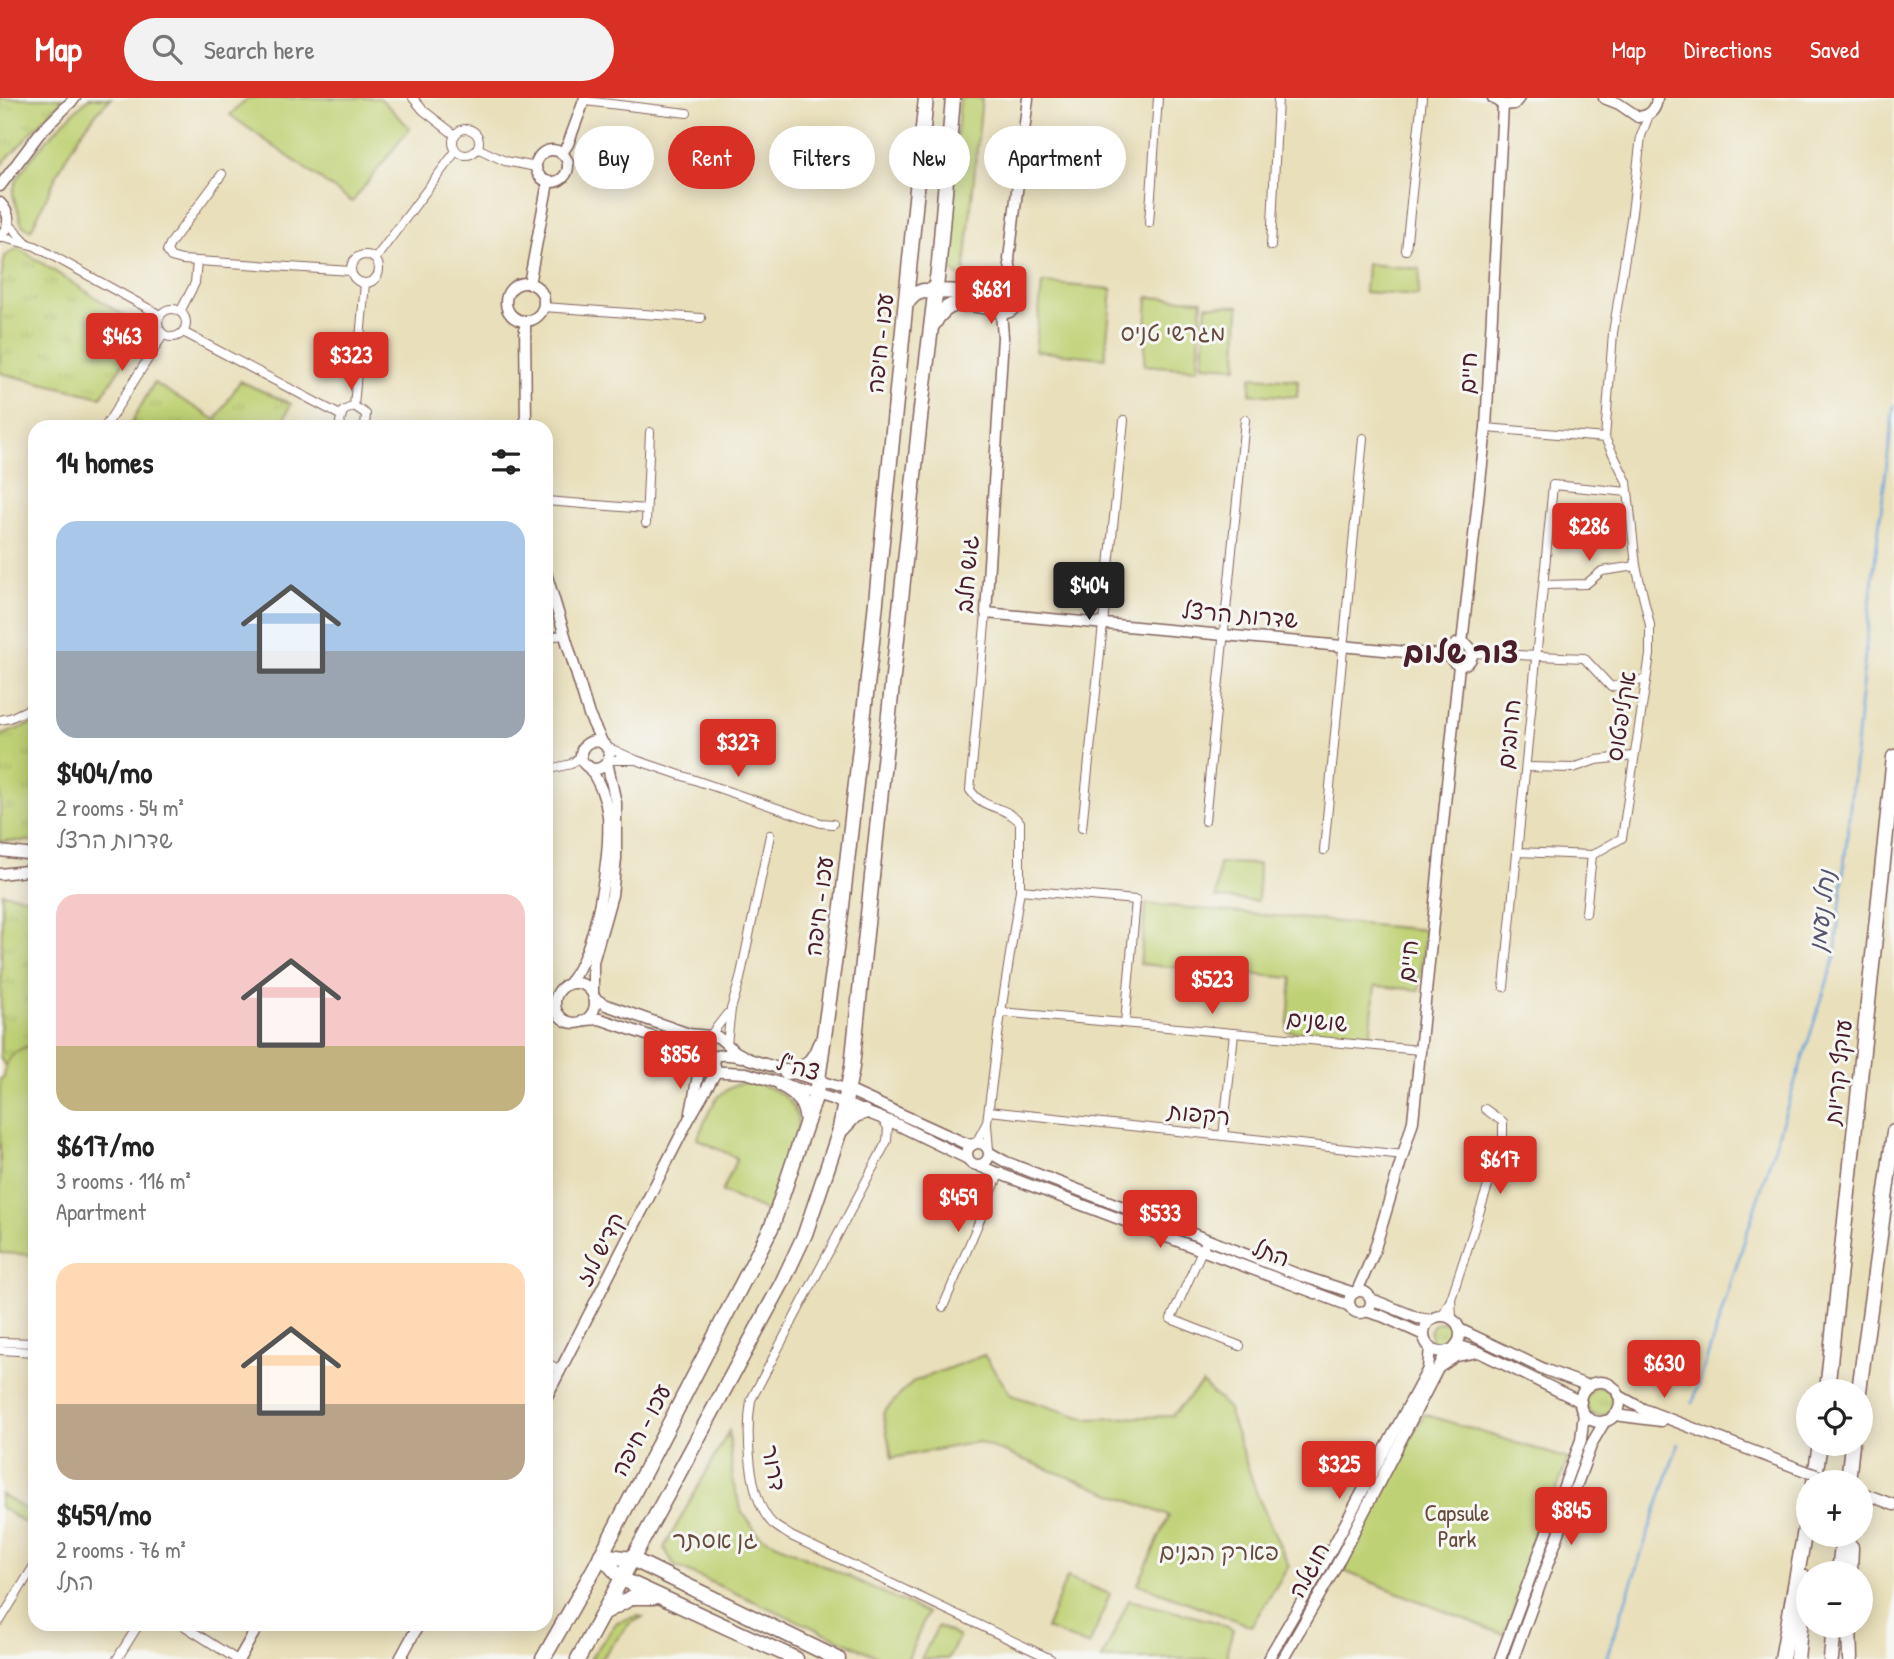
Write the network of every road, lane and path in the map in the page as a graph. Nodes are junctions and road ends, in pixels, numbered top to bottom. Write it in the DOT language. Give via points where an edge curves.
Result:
graph roads {
  1 [pos="75,98"];
  2 [pos="413,98"];
  3 [pos="926,98"];
  4 [pos="953,98"];
  5 [pos="1028,98"];
  6 [pos="1158,98"];
  7 [pos="1278,98"];
  8 [pos="1422,98"];
  9 [pos="1493,98"];
  10 [pos="1519,98"];
  11 [pos="1598,98"];
  12 [pos="1604,98"];
  13 [pos="1657,98"];
  14 [pos="585,100"];
  15 [pos="1503,106"];
  16 [pos="1628,107"];
  17 [pos="687,113"];
  18 [pos="1648,115"];
  19 [pos="455,135"];
  20 [pos="1641,136"];
  21 [pos="477,148"];
  22 [pos="456,150"];
  23 [pos="562,153"];
  24 [pos="536,166"];
  25 [pos="222,174"];
  26 [pos="548,182"];
  27 [pos="0,186"];
  28 [pos="0,203"];
  29 [pos="8,223"];
  30 [pos="1149,223"];
  31 [pos="0,237"];
  32 [pos="26,242"];
  33 [pos="1270,246"];
  34 [pos="1406,250"];
  35 [pos="375,259"];
  36 [pos="1009,259"];
  37 [pos="197,261"];
  38 [pos="939,262"];
  39 [pos="351,271"];
  40 [pos="365,283"];
  41 [pos="528,284"];
  42 [pos="997,287"];
  43 [pos="1014,289"];
  44 [pos="936,291"];
  45 [pos="970,292"];
  46 [pos="907,302"];
  47 [pos="543,307"];
  48 [pos="1001,311"];
  49 [pos="180,312"];
  50 [pos="160,315"];
  51 [pos="701,318"];
  52 [pos="525,321"];
  53 [pos="932,331"];
  54 [pos="183,332"];
  55 [pos="163,335"];
  56 [pos="354,406"];
  57 [pos="340,415"];
  58 [pos="109,420"];
  59 [pos="341,420"];
  60 [pos="366,420"];
  61 [pos="526,420"];
  62 [pos="1124,420"];
  63 [pos="1245,420"];
  64 [pos="1486,428"];
  65 [pos="650,432"];
  66 [pos="1363,438"];
  67 [pos="1605,438"];
  68 [pos="1628,492"];
  69 [pos="553,502"];
  70 [pos="646,509"];
  71 [pos="646,523"];
  72 [pos="1636,566"];
  73 [pos="1544,585"];
  74 [pos="553,596"];
  75 [pos="986,613"];
  76 [pos="1103,624"];
  77 [pos="565,635"];
  78 [pos="1223,635"];
  79 [pos="553,636"];
  80 [pos="1461,643"];
  81 [pos="1343,646"];
  82 [pos="1472,653"];
  83 [pos="1449,656"];
  84 [pos="1536,656"];
  85 [pos="1459,665"];
  86 [pos="1646,679"];
  87 [pos="28,709"];
  88 [pos="589,715"];
  89 [pos="0,719"];
  90 [pos="605,744"];
  91 [pos="583,750"];
  92 [pos="1634,756"];
  93 [pos="1894,757"];
  94 [pos="636,760"];
  95 [pos="608,761"];
  96 [pos="588,766"];
  97 [pos="1526,766"];
  98 [pos="553,769"];
  99 [pos="1205,821"];
  100 [pos="833,824"];
  101 [pos="1082,828"];
  102 [pos="770,835"];
  103 [pos="1324,850"];
  104 [pos="0,851"];
  105 [pos="1517,852"];
  106 [pos="28,854"];
  107 [pos="1592,855"];
  108 [pos="28,856"];
  109 [pos="0,859"];
  110 [pos="28,871"];
  111 [pos="0,874"];
  112 [pos="1020,890"];
  113 [pos="1586,913"];
  114 [pos="565,985"];
  115 [pos="1504,987"];
  116 [pos="553,988"];
  117 [pos="594,997"];
  118 [pos="553,1002"];
  119 [pos="553,1009"];
  120 [pos="730,1009"];
  121 [pos="1001,1012"];
  122 [pos="585,1020"];
  123 [pos="827,1023"];
  124 [pos="1125,1023"];
  125 [pos="677,1030"];
  126 [pos="1234,1032"];
  127 [pos="709,1037"];
  128 [pos="727,1044"];
  129 [pos="1420,1050"];
  130 [pos="711,1057"];
  131 [pos="754,1061"];
  132 [pos="699,1069"];
  133 [pos="716,1072"];
  134 [pos="784,1078"];
  135 [pos="818,1088"];
  136 [pos="847,1097"];
  137 [pos="1485,1109"];
  138 [pos="989,1111"];
  139 [pos="864,1112"];
  140 [pos="881,1118"];
  141 [pos="689,1119"];
  142 [pos="987,1122"];
  143 [pos="806,1127"];
  144 [pos="911,1131"];
  145 [pos="1894,1132"];
  146 [pos="839,1133"];
  147 [pos="1223,1136"];
  148 [pos="887,1141"];
  149 [pos="974,1144"];
  150 [pos="989,1152"];
  151 [pos="1404,1155"];
  152 [pos="968,1158"];
  153 [pos="979,1166"];
  154 [pos="1000,1172"];
  155 [pos="1219,1244"];
  156 [pos="1201,1249"];
  157 [pos="1373,1255"];
  158 [pos="1356,1292"];
  159 [pos="1370,1297"];
  160 [pos="1350,1306"];
  161 [pos="943,1307"];
  162 [pos="1365,1311"];
  163 [pos="1446,1321"];
  164 [pos="1424,1335"];
  165 [pos="0,1342"];
  166 [pos="28,1343"];
  167 [pos="1240,1346"];
  168 [pos="1430,1347"];
  169 [pos="1451,1348"];
  170 [pos="0,1350"];
  171 [pos="28,1352"];
  172 [pos="1479,1352"];
  173 [pos="553,1366"];
  174 [pos="561,1371"];
  175 [pos="1437,1371"];
  176 [pos="1828,1379"];
  177 [pos="1861,1379"];
  178 [pos="553,1385"];
  179 [pos="1589,1386"];
  180 [pos="1618,1395"];
  181 [pos="1582,1408"];
  182 [pos="1610,1418"];
  183 [pos="1698,1430"];
  184 [pos="1803,1470"];
  185 [pos="1873,1497"];
  186 [pos="1891,1504"];
  187 [pos="652,1524"];
  188 [pos="1802,1547"];
  189 [pos="1808,1547"];
  190 [pos="601,1555"];
  191 [pos="632,1559"];
  192 [pos="661,1573"];
  193 [pos="28,1575"];
  194 [pos="622,1579"];
  195 [pos="671,1600"];
  196 [pos="603,1612"];
  197 [pos="0,1621"];
  198 [pos="135,1631"];
  199 [pos="192,1631"];
  200 [pos="255,1631"];
  201 [pos="415,1631"];
  202 [pos="1833,1638"];
  203 [pos="1849,1638"];
  204 [pos="117,1659"];
  205 [pos="238,1659"];
  206 [pos="400,1659"];
  207 [pos="543,1659"];
  208 [pos="578,1659"];
  209 [pos="796,1659"];
  210 [pos="838,1659"];
  211 [pos="1051,1659"];
  212 [pos="1268,1659"];
  213 [pos="1283,1659"];
  214 [pos="1500,1659"];
  215 [pos="1513,1659"];
  216 [pos="1782,1659"];
  217 [pos="1797,1659"];
  218 [pos="1831,1659"];
  219 [pos="1850,1659"];
  1 -- 27 [label="street" via="39,134"];
  2 -- 19 [label="street"];
  3 -- 46 [label="highway, עכו - חיפה"];
  4 -- 38 [label="highway"];
  5 -- 36 [label="street"];
  6 -- 30 [label="street"];
  7 -- 33 [label="street"];
  8 -- 34 [label="street"];
  9 -- 15 [label="street"];
  10 -- 15 [label="street"];
  11 -- 12 [label="street"];
  12 -- 16 [label="street"];
  13 -- 18 [label="street"];
  14 -- 17 [label="street"];
  14 -- 23 [label="street"];
  15 -- 64 [label="street, חיים"];
  16 -- 18 [label="street"];
  16 -- 20 [label="street"];
  18 -- 20 [label="street"];
  19 -- 21 [label="street" via="472,130 478,137"];
  19 -- 22 [label="street"];
  20 -- 67 [label="street" via="1613,333"];
  21 -- 22 [label="street" via="469,155"];
  21 -- 24 [label="street" via="505,161"];
  22 -- 35 [label="street"];
  23 -- 24 [label="street" via="545,151"];
  23 -- 26 [label="street" via="569,162 568,173 559,181"];
  24 -- 26 [label="street" via="539,176"];
  25 -- 37 [label="street" via="168,249 174,258"];
  26 -- 41 [label="street"];
  28 -- 29 [label="street"];
  29 -- 31 [label="street"];
  29 -- 32 [label="street"];
  31 -- 32 [label="street"];
  32 -- 50 [label="street"];
  35 -- 39 [label="street" via="358,257"];
  35 -- 40 [label="street" via="379,272"];
  36 -- 42 [label="street"];
  36 -- 43 [label="street"];
  37 -- 39 [label="street"];
  37 -- 49 [label="street" via="195,283"];
  38 -- 44 [label="highway"];
  38 -- 45 [label="highway" via="952,285"];
  39 -- 40 [label="street" via="356,280"];
  40 -- 56 [label="street"];
  41 -- 47 [label="street" via="540,290"];
  41 -- 52 [label="street" via="514,286 506,303 515,319"];
  42 -- 43 [label="street"];
  42 -- 45 [label="highway"];
  42 -- 48 [label="street" via="990,299"];
  43 -- 48 [label="street" via="1018,302"];
  44 -- 45 [label="highway"];
  44 -- 46 [label="highway" via="918,292"];
  44 -- 53 [label="highway"];
  46 -- 123 [label="highway, עכו - חיפה"];
  47 -- 51 [label="street"];
  47 -- 52 [label="street" via="536,317"];
  48 -- 53 [label="highway" via="965,304 949,306 939,314"];
  48 -- 75 [label="street, גוש חלב"];
  49 -- 50 [label="street" via="169,309"];
  49 -- 54 [label="street" via="186,323"];
  50 -- 55 [label="street" via="157,326"];
  52 -- 61 [label="street"];
  53 -- 136 [label="highway"];
  54 -- 55 [label="street" via="174,338"];
  54 -- 57 [label="street"];
  55 -- 58 [label="street"];
  56 -- 57 [label="street"];
  56 -- 60 [label="street" via="366,414"];
  57 -- 59 [label="street"];
  62 -- 76 [label="street"];
  63 -- 78 [label="street"];
  64 -- 67 [label="street"];
  64 -- 80 [label="street, חיים"];
  65 -- 70 [label="street"];
  66 -- 81 [label="street"];
  67 -- 68 [label="street, אקליפטוס" via="1623,471"];
  68 -- 72 [label="street, אקליפטוס"];
  68 -- 73 [label="street, חרובים" via="1553,485"];
  69 -- 70 [label="street"];
  70 -- 71 [label="street"];
  72 -- 73 [label="street" via="1602,571 1586,584"];
  72 -- 86 [label="street, אקליפטוס" via="1650,625"];
  73 -- 84 [label="street, חרובים"];
  74 -- 77 [label="street"];
  75 -- 76 [label="street, שדרות הרצל"];
  75 -- 112 [label="street, גוש חלב" via="970,789 979,802 1010,812 1020,822"];
  76 -- 78 [label="street, שדרות הרצל"];
  76 -- 101 [label="street"];
  77 -- 79 [label="street"];
  77 -- 88 [label="street"];
  78 -- 81 [label="street, שדרות הרצל"];
  78 -- 99 [label="street"];
  80 -- 82 [label="street"];
  80 -- 83 [label="street" via="1454,645"];
  81 -- 83 [label="street, שדרות הרצל"];
  81 -- 103 [label="street"];
  82 -- 84 [label="street"];
  82 -- 85 [label="street" via="1469,661"];
  83 -- 85 [label="street"];
  84 -- 86 [label="street" via="1584,658 1611,687"];
  84 -- 97 [label="street, חרובים"];
  85 -- 129 [label="street, חיים"];
  86 -- 92 [label="street, אקליפטוס"];
  87 -- 89 [label="street"];
  88 -- 90 [label="street"];
  88 -- 91 [label="street"];
  90 -- 91 [label="street" via="592,741"];
  90 -- 94 [label="street"];
  90 -- 95 [label="street"];
  91 -- 96 [label="street"];
  91 -- 98 [label="street" via="571,764"];
  92 -- 97 [label="street" via="1573,768"];
  92 -- 107 [label="street, אקליפטוס" via="1622,838"];
  93 -- 176 [label="highway, עוקף קריות"];
  94 -- 95 [label="street"];
  94 -- 100 [label="street"];
  95 -- 96 [label="street" via="599,768"];
  95 -- 117 [label="street" via="616,803 616,859 612,895 593,962"];
  96 -- 114 [label="street" via="608,815 607,850 592,936 578,973"];
  97 -- 105 [label="street, חרובים"];
  102 -- 120 [label="street"];
  104 -- 106 [label="street"];
  105 -- 107 [label="street"];
  105 -- 115 [label="street, חרובים"];
  107 -- 113 [label="street"];
  108 -- 109 [label="street"];
  110 -- 111 [label="street"];
  112 -- 121 [label="street"];
  112 -- 124 [label="street" via="1136,900"];
  114 -- 116 [label="street"];
  114 -- 117 [label="street" via="581,984"];
  114 -- 118 [label="street"];
  117 -- 122 [label="street" via="594,1009"];
  117 -- 125 [label="street, צה\"ל"];
  119 -- 122 [label="street" via="568,1022"];
  120 -- 127 [label="street"];
  120 -- 128 [label="street"];
  121 -- 124 [label="street, שושנים"];
  121 -- 138 [label="street"];
  122 -- 132 [label="street" via="600,1019 670,1043"];
  123 -- 134 [label="highway" via="813,1059"];
  123 -- 135 [label="highway, עכו - חיפה"];
  124 -- 126 [label="street, שושנים"];
  125 -- 127 [label="street, צה\"ל"];
  125 -- 130 [label="street"];
  126 -- 129 [label="street, שושנים"];
  126 -- 147 [label="street"];
  127 -- 128 [label="street, צה\"ל"];
  128 -- 131 [label="street, צה\"ל"];
  129 -- 151 [label="street, חיים" via="1413,1121"];
  130 -- 131 [label="street"];
  130 -- 132 [label="street"];
  130 -- 133 [label="street"];
  131 -- 134 [label="street, צה\"ל"];
  132 -- 133 [label="street, צה\"ל"];
  132 -- 141 [label="street, קדיש לוז"];
  133 -- 134 [label="street, צה\"ל"];
  133 -- 141 [label="street, קדיש לוז"];
  134 -- 135 [label="street, צה\"ל"];
  134 -- 143 [label="highway" via="803,1102"];
  135 -- 136 [label="street, צה\"ל"];
  135 -- 143 [label="highway, עכו - חיפה"];
  136 -- 139 [label="street"];
  136 -- 146 [label="highway"];
  136 -- 149 [label="street"];
  137 -- 163 [label="street" via="1503,1122 1503,1140"];
  138 -- 142 [label="street"];
  138 -- 147 [label="street, רקפות"];
  139 -- 140 [label="street"];
  139 -- 146 [label="highway"];
  140 -- 144 [label="street"];
  140 -- 148 [label="street" via="888,1127"];
  141 -- 174 [label="street, קדיש לוז"];
  142 -- 149 [label="street"];
  142 -- 150 [label="street"];
  143 -- 190 [label="highway, עכו - חיפה" via="772,1226"];
  144 -- 148 [label="street"];
  144 -- 152 [label="street"];
  145 -- 177 [label="highway"];
  146 -- 187 [label="highway" via="794,1258"];
  147 -- 151 [label="street, רקפות"];
  148 -- 211 [label="street, דרור" via="751,1401 748,1423 756,1488 767,1516 791,1536"];
  149 -- 150 [label="street" via="984,1144"];
  149 -- 152 [label="street" via="967,1151"];
  150 -- 153 [label="street" via="986,1163"];
  150 -- 155 [label="street, התל" via="1006,1163"];
  151 -- 157 [label="street, חיים"];
  152 -- 153 [label="street"];
  153 -- 154 [label="street, התל"];
  154 -- 156 [label="street, התל"];
  154 -- 161 [label="street"];
  155 -- 156 [label="street"];
  155 -- 158 [label="street, התל"];
  156 -- 160 [label="street, התל"];
  156 -- 167 [label="street" via="1171,1319"];
  157 -- 158 [label="street, חיים"];
  157 -- 159 [label="street, חיים"];
  158 -- 159 [label="street" via="1364,1291"];
  158 -- 160 [label="street"];
  159 -- 162 [label="street"];
  159 -- 163 [label="street" via="1418,1318"];
  160 -- 162 [label="street"];
  162 -- 164 [label="street"];
  163 -- 164 [label="street" via="1426,1327"];
  163 -- 169 [label="street, חוגלה"];
  163 -- 179 [label="street"];
  164 -- 168 [label="street"];
  165 -- 166 [label="street"];
  168 -- 169 [label="street" via="1441,1352"];
  168 -- 212 [label="street, חוגלה" via="1428,1369"];
  169 -- 172 [label="street"];
  169 -- 175 [label="street, חוגלה"];
  170 -- 171 [label="street"];
  172 -- 175 [label="street" via="1451,1358"];
  172 -- 181 [label="street"];
  173 -- 174 [label="street"];
  174 -- 178 [label="street, קדיש לוז"];
  175 -- 213 [label="street, חוגלה"];
  179 -- 180 [label="street" via="1607,1384"];
  179 -- 181 [label="street"];
  180 -- 182 [label="street" via="1620,1404"];
  180 -- 183 [label="street"];
  181 -- 182 [label="street" via="1593,1420"];
  181 -- 214 [label="street" via="1581,1440"];
  182 -- 183 [label="street" via="1661,1421"];
  182 -- 215 [label="street" via="1592,1443"];
  183 -- 184 [label="street, bridge"];
  185 -- 186 [label="street"];
  187 -- 191 [label="highway"];
  187 -- 192 [label="highway" via="648,1558"];
  188 -- 216 [label="highway"];
  189 -- 217 [label="highway"];
  190 -- 191 [label="highway"];
  190 -- 194 [label="highway"];
  190 -- 207 [label="highway, עכו - חיפה"];
  191 -- 192 [label="highway"];
  191 -- 194 [label="highway"];
  192 -- 210 [label="highway"];
  193 -- 197 [label="street"];
  194 -- 195 [label="highway"];
  194 -- 196 [label="highway"];
  195 -- 196 [label="highway" via="638,1596"];
  195 -- 209 [label="highway"];
  196 -- 208 [label="highway"];
  198 -- 204 [label="street"];
  199 -- 205 [label="street"];
  200 -- 205 [label="street"];
  201 -- 206 [label="street"];
  202 -- 218 [label="highway"];
  203 -- 219 [label="highway"];
}
